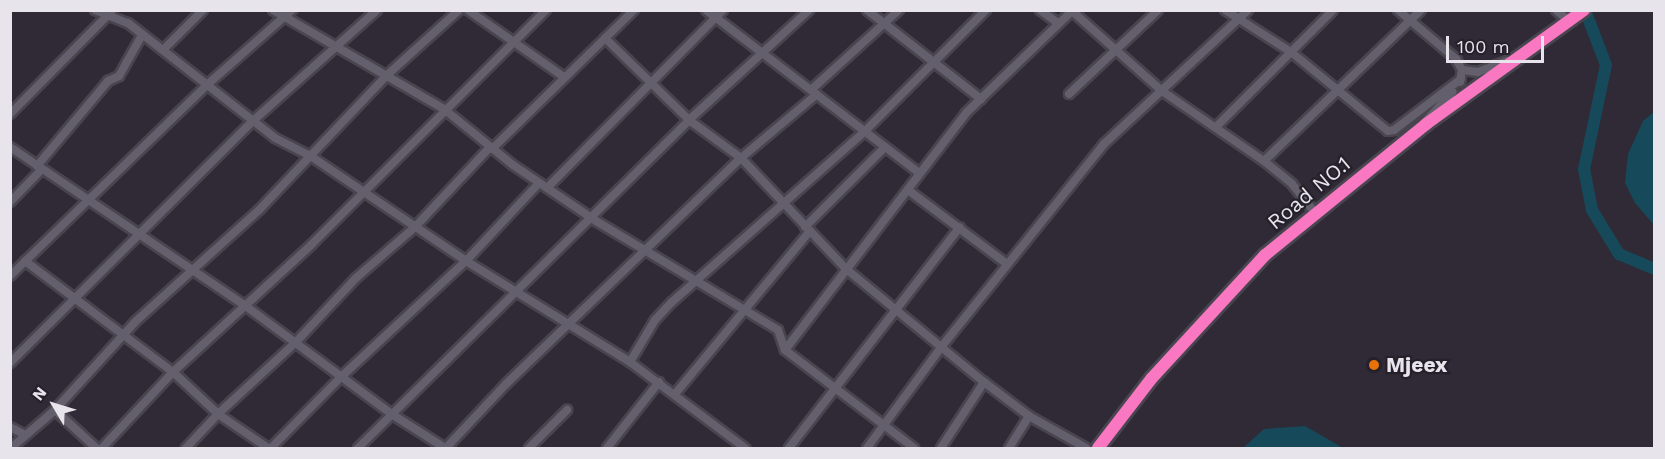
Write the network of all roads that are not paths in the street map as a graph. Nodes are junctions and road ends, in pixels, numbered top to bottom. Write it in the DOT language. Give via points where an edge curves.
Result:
graph roads {
  1 [pos="95,10"];
  2 [pos="204,10"];
  3 [pos="273,10"];
  4 [pos="292,10"];
  5 [pos="376,10"];
  6 [pos="459,10"];
  7 [pos="468,10"];
  8 [pos="546,10"];
  9 [pos="634,10"];
  10 [pos="706,10"];
  11 [pos="723,10"];
  12 [pos="809,10"];
  13 [pos="867,10"];
  14 [pos="899,10"];
  15 [pos="986,10"];
  16 [pos="1040,10"];
  17 [pos="1158,10"];
  18 [pos="1225,10"];
  19 [pos="1248,10"];
  20 [pos="1333,10"];
  21 [pos="1398,10"];
  22 [pos="1421,10"];
  23 [pos="1556,10"];
  24 [pos="1584,10"];
  25 [pos="1072,11"];
  26 [pos="111,12"];
  27 [pos="283,17"];
  28 [pos="715,19"];
  29 [pos="1239,20"];
  30 [pos="1411,20"];
  31 [pos="1569,21"];
  32 [pos="885,23"];
  33 [pos="1058,23"];
  34 [pos="142,36"];
  35 [pos="605,38"];
  36 [pos="513,41"];
  37 [pos="336,48"];
  38 [pos="164,49"];
  39 [pos="1113,51"];
  40 [pos="1291,52"];
  41 [pos="763,56"];
  42 [pos="1517,58"];
  43 [pos="934,60"];
  44 [pos="1462,74"];
  45 [pos="386,76"];
  46 [pos="564,77"];
  47 [pos="209,83"];
  48 [pos="650,84"];
  49 [pos="1162,91"];
  50 [pos="1339,91"];
  51 [pos="814,92"];
  52 [pos="1069,94"];
  53 [pos="981,99"];
  54 [pos="444,109"];
  55 [pos="10,114"];
  56 [pos="254,120"];
  57 [pos="689,120"];
  58 [pos="1425,124"];
  59 [pos="1216,127"];
  60 [pos="864,132"];
  61 [pos="10,147"];
  62 [pos="885,147"];
  63 [pos="491,148"];
  64 [pos="309,155"];
  65 [pos="741,158"];
  66 [pos="1264,161"];
  67 [pos="39,168"];
  68 [pos="918,172"];
  69 [pos="543,186"];
  70 [pos="908,190"];
  71 [pos="365,192"];
  72 [pos="89,200"];
  73 [pos="10,202"];
  74 [pos="782,202"];
  75 [pos="1314,211"];
  76 [pos="591,218"];
  77 [pos="415,227"];
  78 [pos="960,227"];
  79 [pos="807,229"];
  80 [pos="140,234"];
  81 [pos="644,251"];
  82 [pos="25,261"];
  83 [pos="466,261"];
  84 [pos="1007,264"];
  85 [pos="845,268"];
  86 [pos="190,270"];
  87 [pos="10,276"];
  88 [pos="694,282"];
  89 [pos="518,292"];
  90 [pos="75,299"];
  91 [pos="243,304"];
  92 [pos="894,310"];
  93 [pos="741,311"];
  94 [pos="570,325"];
  95 [pos="122,334"];
  96 [pos="296,342"];
  97 [pos="943,345"];
  98 [pos="785,350"];
  99 [pos="630,362"];
  100 [pos="10,363"];
  101 [pos="173,372"];
  102 [pos="341,377"];
  103 [pos="659,382"];
  104 [pos="984,382"];
  105 [pos="837,391"];
  106 [pos="675,394"];
  107 [pos="55,410"];
  108 [pos="567,410"];
  109 [pos="218,414"];
  110 [pos="393,415"];
  111 [pos="1029,416"];
  112 [pos="884,425"];
  113 [pos="10,427"];
  114 [pos="23,434"];
  115 [pos="11,448"];
  116 [pos="96,448"];
  117 [pos="102,448"];
  118 [pos="186,448"];
  119 [pos="269,448"];
  120 [pos="358,448"];
  121 [pos="445,448"];
  122 [pos="529,448"];
  123 [pos="607,448"];
  124 [pos="745,448"];
  125 [pos="789,448"];
  126 [pos="867,448"];
  127 [pos="914,448"];
  128 [pos="941,448"];
  129 [pos="1009,448"];
  130 [pos="1086,448"];
  131 [pos="1098,448"];
  1 -- 26 [label="street"];
  2 -- 38 [label="street"];
  3 -- 27 [label="street"];
  4 -- 27 [label="street"];
  5 -- 37 [label="street"];
  6 -- 45 [label="street"];
  7 -- 36 [label="street"];
  8 -- 36 [label="street"];
  9 -- 35 [label="street"];
  10 -- 28 [label="street"];
  11 -- 28 [label="street"];
  12 -- 41 [label="street"];
  13 -- 32 [label="street"];
  14 -- 32 [label="street"];
  15 -- 43 [label="street"];
  16 -- 33 [label="street"];
  17 -- 39 [label="street"];
  18 -- 29 [label="street"];
  19 -- 29 [label="street"];
  20 -- 40 [label="street"];
  21 -- 30 [label="street"];
  22 -- 30 [label="street"];
  23 -- 31 [label="street"];
  24 -- 31 [label="highway, Road NO.1"];
  25 -- 33 [label="street"];
  25 -- 39 [label="street"];
  26 -- 34 [label="street"];
  26 -- 55 [label="street"];
  27 -- 37 [label="street"];
  27 -- 47 [label="street"];
  28 -- 41 [label="street"];
  28 -- 48 [label="street"];
  29 -- 40 [label="street"];
  29 -- 49 [label="street"];
  30 -- 44 [label="street" via="1444,48"];
  30 -- 50 [label="street"];
  31 -- 42 [label="highway, Road NO.1"];
  32 -- 43 [label="street"];
  32 -- 51 [label="street"];
  33 -- 53 [label="street"];
  34 -- 38 [label="street"];
  34 -- 67 [label="street" via="119,76 108,81"];
  35 -- 46 [label="street"];
  35 -- 48 [label="street"];
  36 -- 46 [label="street"];
  36 -- 54 [label="street"];
  37 -- 45 [label="street"];
  37 -- 56 [label="street"];
  38 -- 47 [label="street"];
  39 -- 49 [label="street"];
  39 -- 52 [label="street"];
  40 -- 50 [label="street"];
  40 -- 59 [label="street"];
  41 -- 51 [label="street"];
  41 -- 57 [label="street"];
  42 -- 44 [label="street"];
  42 -- 58 [label="highway, Road NO.1"];
  43 -- 53 [label="street"];
  43 -- 60 [label="street"];
  44 -- 50 [label="street" via="1390,131"];
  44 -- 58 [label="street"];
  45 -- 54 [label="street"];
  45 -- 64 [label="street"];
  46 -- 63 [label="street"];
  47 -- 56 [label="street"];
  47 -- 72 [label="street"];
  48 -- 57 [label="street"];
  48 -- 69 [label="street"];
  49 -- 59 [label="street"];
  49 -- 84 [label="street" via="1104,144"];
  50 -- 66 [label="street"];
  51 -- 60 [label="street"];
  51 -- 65 [label="street"];
  53 -- 68 [label="street"];
  54 -- 63 [label="street"];
  54 -- 71 [label="street"];
  56 -- 64 [label="street" via="275,138"];
  56 -- 80 [label="street"];
  57 -- 65 [label="street"];
  57 -- 76 [label="street"];
  58 -- 75 [label="highway, Road NO.1"];
  59 -- 66 [label="street"];
  60 -- 62 [label="street"];
  60 -- 74 [label="street"];
  61 -- 67 [label="street"];
  62 -- 68 [label="street"];
  62 -- 79 [label="street"];
  63 -- 69 [label="street"];
  63 -- 77 [label="street"];
  64 -- 71 [label="street"];
  64 -- 86 [label="street" via="260,209"];
  65 -- 74 [label="street"];
  65 -- 81 [label="street"];
  66 -- 75 [label="street" via="1292,184"];
  67 -- 72 [label="street"];
  67 -- 73 [label="street"];
  68 -- 70 [label="street"];
  69 -- 76 [label="street"];
  69 -- 83 [label="street"];
  70 -- 78 [label="street"];
  70 -- 85 [label="street"];
  71 -- 77 [label="street"];
  71 -- 91 [label="street"];
  72 -- 80 [label="street"];
  72 -- 82 [label="street"];
  74 -- 79 [label="street"];
  74 -- 88 [label="street"];
  75 -- 131 [label="highway, Road NO.1" via="1204,317"];
  76 -- 81 [label="street"];
  76 -- 89 [label="street"];
  77 -- 83 [label="street"];
  77 -- 96 [label="street" via="356,278"];
  78 -- 84 [label="street"];
  78 -- 92 [label="street"];
  79 -- 85 [label="street"];
  79 -- 93 [label="street"];
  80 -- 86 [label="street"];
  80 -- 90 [label="street"];
  81 -- 88 [label="street"];
  81 -- 94 [label="street"];
  82 -- 87 [label="street"];
  82 -- 90 [label="street"];
  83 -- 89 [label="street"];
  83 -- 102 [label="street"];
  84 -- 97 [label="street"];
  85 -- 92 [label="street"];
  85 -- 98 [label="street"];
  86 -- 91 [label="street"];
  86 -- 95 [label="street"];
  88 -- 93 [label="street"];
  88 -- 99 [label="street" via="654,320"];
  89 -- 94 [label="street"];
  89 -- 110 [label="street"];
  90 -- 95 [label="street"];
  90 -- 100 [label="street"];
  91 -- 96 [label="street"];
  91 -- 101 [label="street"];
  92 -- 97 [label="street"];
  92 -- 105 [label="street"];
  93 -- 98 [label="street" via="778,330"];
  93 -- 106 [label="street"];
  94 -- 99 [label="street"];
  94 -- 121 [label="street"];
  95 -- 101 [label="street"];
  95 -- 107 [label="street"];
  96 -- 102 [label="street"];
  96 -- 109 [label="street"];
  97 -- 104 [label="street"];
  97 -- 112 [label="street"];
  98 -- 105 [label="street"];
  99 -- 103 [label="street"];
  101 -- 109 [label="street"];
  101 -- 117 [label="street"];
  102 -- 110 [label="street"];
  102 -- 119 [label="street"];
  103 -- 106 [label="street"];
  103 -- 123 [label="street"];
  104 -- 111 [label="street"];
  104 -- 128 [label="street"];
  105 -- 112 [label="street"];
  105 -- 125 [label="street"];
  106 -- 124 [label="street"];
  107 -- 114 [label="street"];
  107 -- 116 [label="street"];
  108 -- 122 [label="street"];
  109 -- 118 [label="street"];
  109 -- 119 [label="street"];
  110 -- 120 [label="street"];
  110 -- 121 [label="street"];
  111 -- 129 [label="street"];
  111 -- 130 [label="street"];
  112 -- 126 [label="street"];
  112 -- 127 [label="street"];
  113 -- 114 [label="street"];
  114 -- 115 [label="street"];
}
